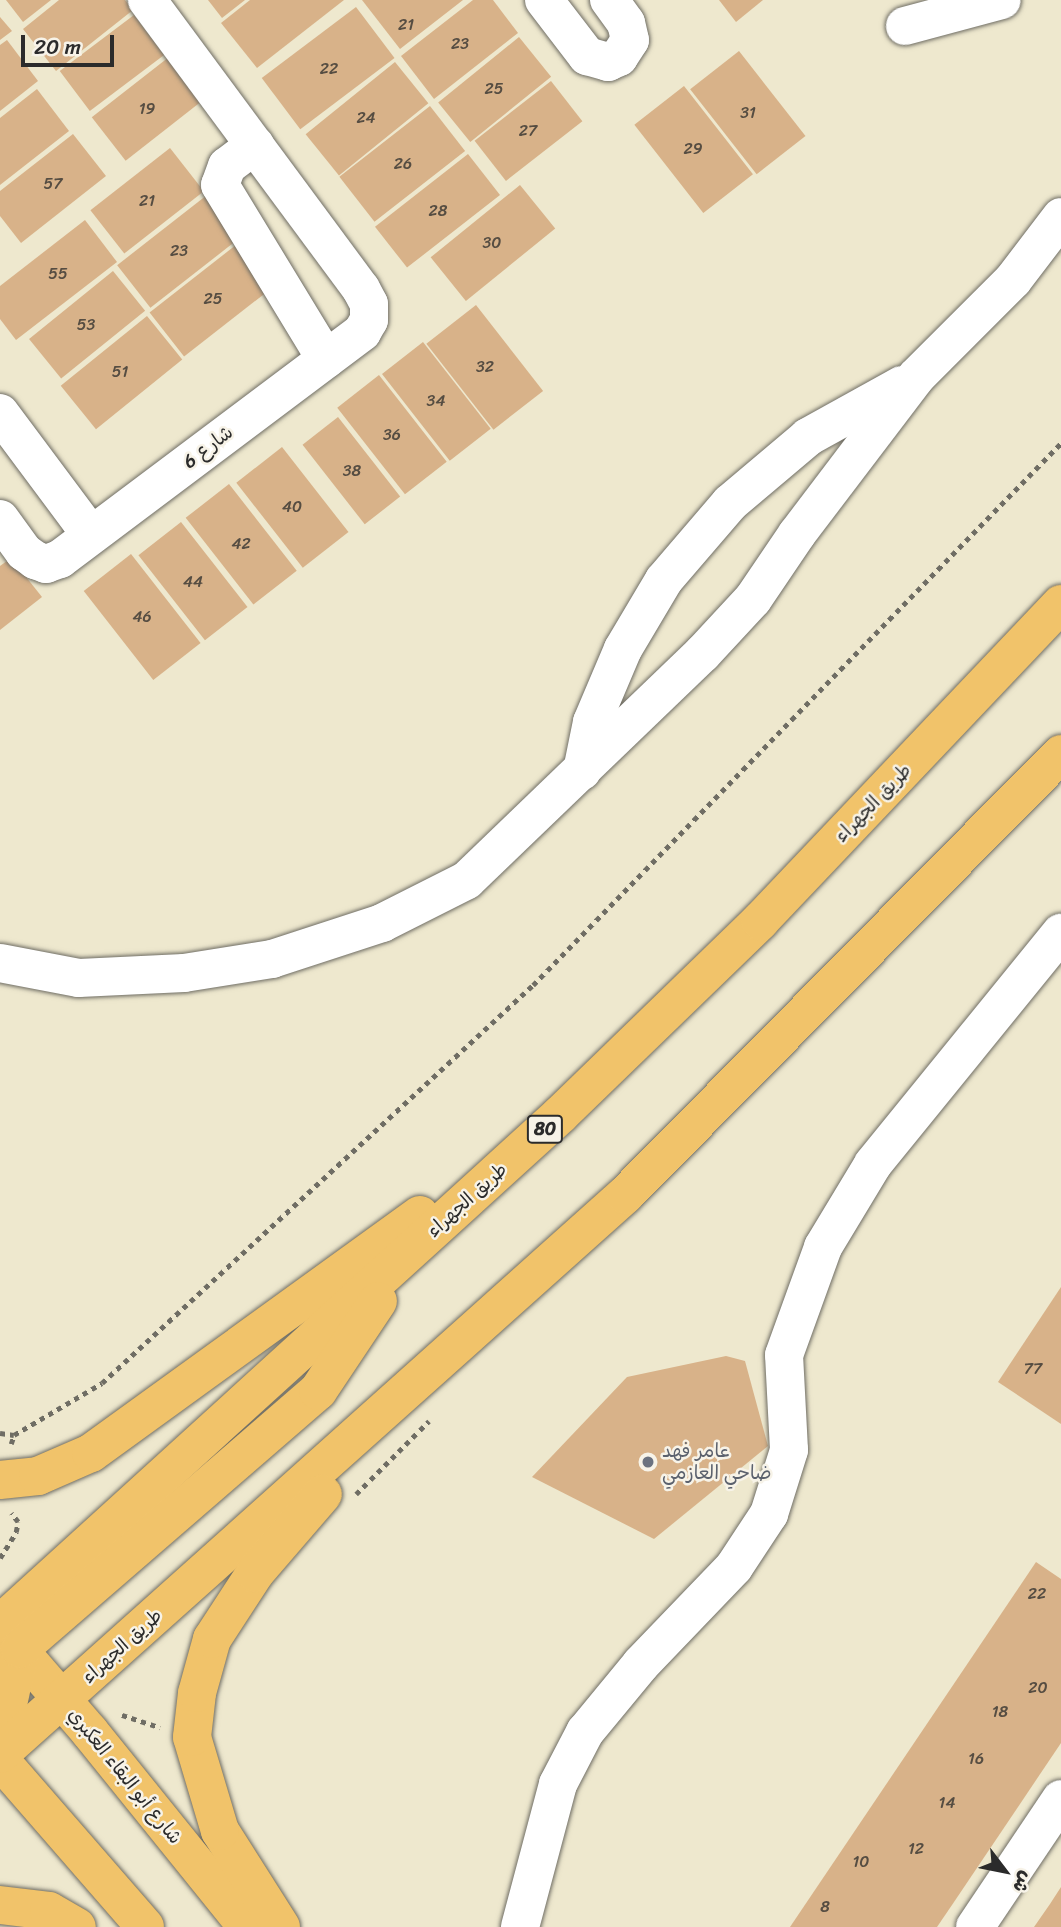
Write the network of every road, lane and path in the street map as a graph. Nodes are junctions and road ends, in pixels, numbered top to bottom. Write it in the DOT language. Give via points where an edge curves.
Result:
graph roads {
  1 [pos="148,0"];
  2 [pos="544,0"];
  3 [pos="608,0"];
  4 [pos="1002,0"];
  5 [pos="905,26"];
  6 [pos="255,145"];
  7 [pos="1061,217"];
  8 [pos="326,359"];
  9 [pos="916,377"];
  10 [pos="0,413"];
  11 [pos="1061,443"];
  12 [pos="0,519"];
  13 [pos="91,535"];
  14 [pos="1061,604"];
  15 [pos="1061,754"];
  16 [pos="582,771"];
  17 [pos="1061,933"];
  18 [pos="0,963"];
  19 [pos="561,1114"];
  20 [pos="520,1291"];
  21 [pos="0,1433"];
  22 [pos="14,1435"];
  23 [pos="4,1481"];
  24 [pos="0,1558"];
  25 [pos="7,1634"];
  26 [pos="62,1699"];
  27 [pos="89,1731"];
  28 [pos="192,1737"];
  29 [pos="0,1742"];
  30 [pos="0,1754"];
  31 [pos="0,1760"];
  32 [pos="1061,1799"];
  33 [pos="0,1905"];
  34 [pos="77,1927"];
  35 [pos="145,1927"];
  36 [pos="247,1927"];
  37 [pos="282,1927"];
  38 [pos="520,1927"];
  39 [pos="975,1927"];
  1 -- 6 [label="street, شارع 6"];
  2 -- 3 [label="street" via="587,56 608,62 619,57 629,40 626,23"];
  4 -- 5 [label="street"];
  6 -- 8 [label="street" via="227,166 220,185"];
  6 -- 8 [label="street, شارع 6" via="369,304 369,320 362,332"];
  7 -- 9 [label="street" via="1013,280"];
  8 -- 13 [label="street, شارع 6"];
  9 -- 16 [label="street" via="753,598"];
  9 -- 16 [label="street" via="808,437 730,503 664,580 623,649 592,722"];
  10 -- 13 [label="street"];
  11 -- 22 [label="path" via="533,985 102,1383"];
  12 -- 13 [label="street, شارع 6" via="24,552 46,564"];
  14 -- 19 [label="main road, طريق الجهراء / 80" via="761,921"];
  15 -- 20 [label="main road, طريق الجهراء" via="625,1195"];
  16 -- 18 [label="street" via="467,880 382,923 272,959 184,973 79,978"];
  17 -- 38 [label="street" via="873,1164 823,1247 784,1355 789,1450 769,1514 734,1567 640,1664 585,1732 558,1784"];
  19 -- 23 [label="main road" via="91,1453 38,1476"];
  19 -- 25 [label="main road, طريق الجهراء / 80" via="410,1252 318,1391"];
  20 -- 26 [label="main road, طريق الجهراء"];
  20 -- 28 [label="main road" via="317,1500 255,1573 212,1639 197,1693"];
  21 -- 22 [label="path"];
  22 -- 23 [label="path"];
  23 -- 24 [label="path" via="18,1522"];
  25 -- 26 [label="main road, شارع أبو البقاء العكبري"];
  25 -- 29 [label="main road"];
  26 -- 27 [label="main road, شارع أبو البقاء العكبري"];
  26 -- 30 [label="main road, طريق الجهراء"];
  27 -- 28 [label="path" via="114,1712"];
  27 -- 36 [label="main road, شارع أبو البقاء العكبري"];
  28 -- 37 [label="main road" via="220,1830"];
  31 -- 35 [label="main road"];
  32 -- 39 [label="street"];
  33 -- 34 [label="main road" via="48,1911"];
}
